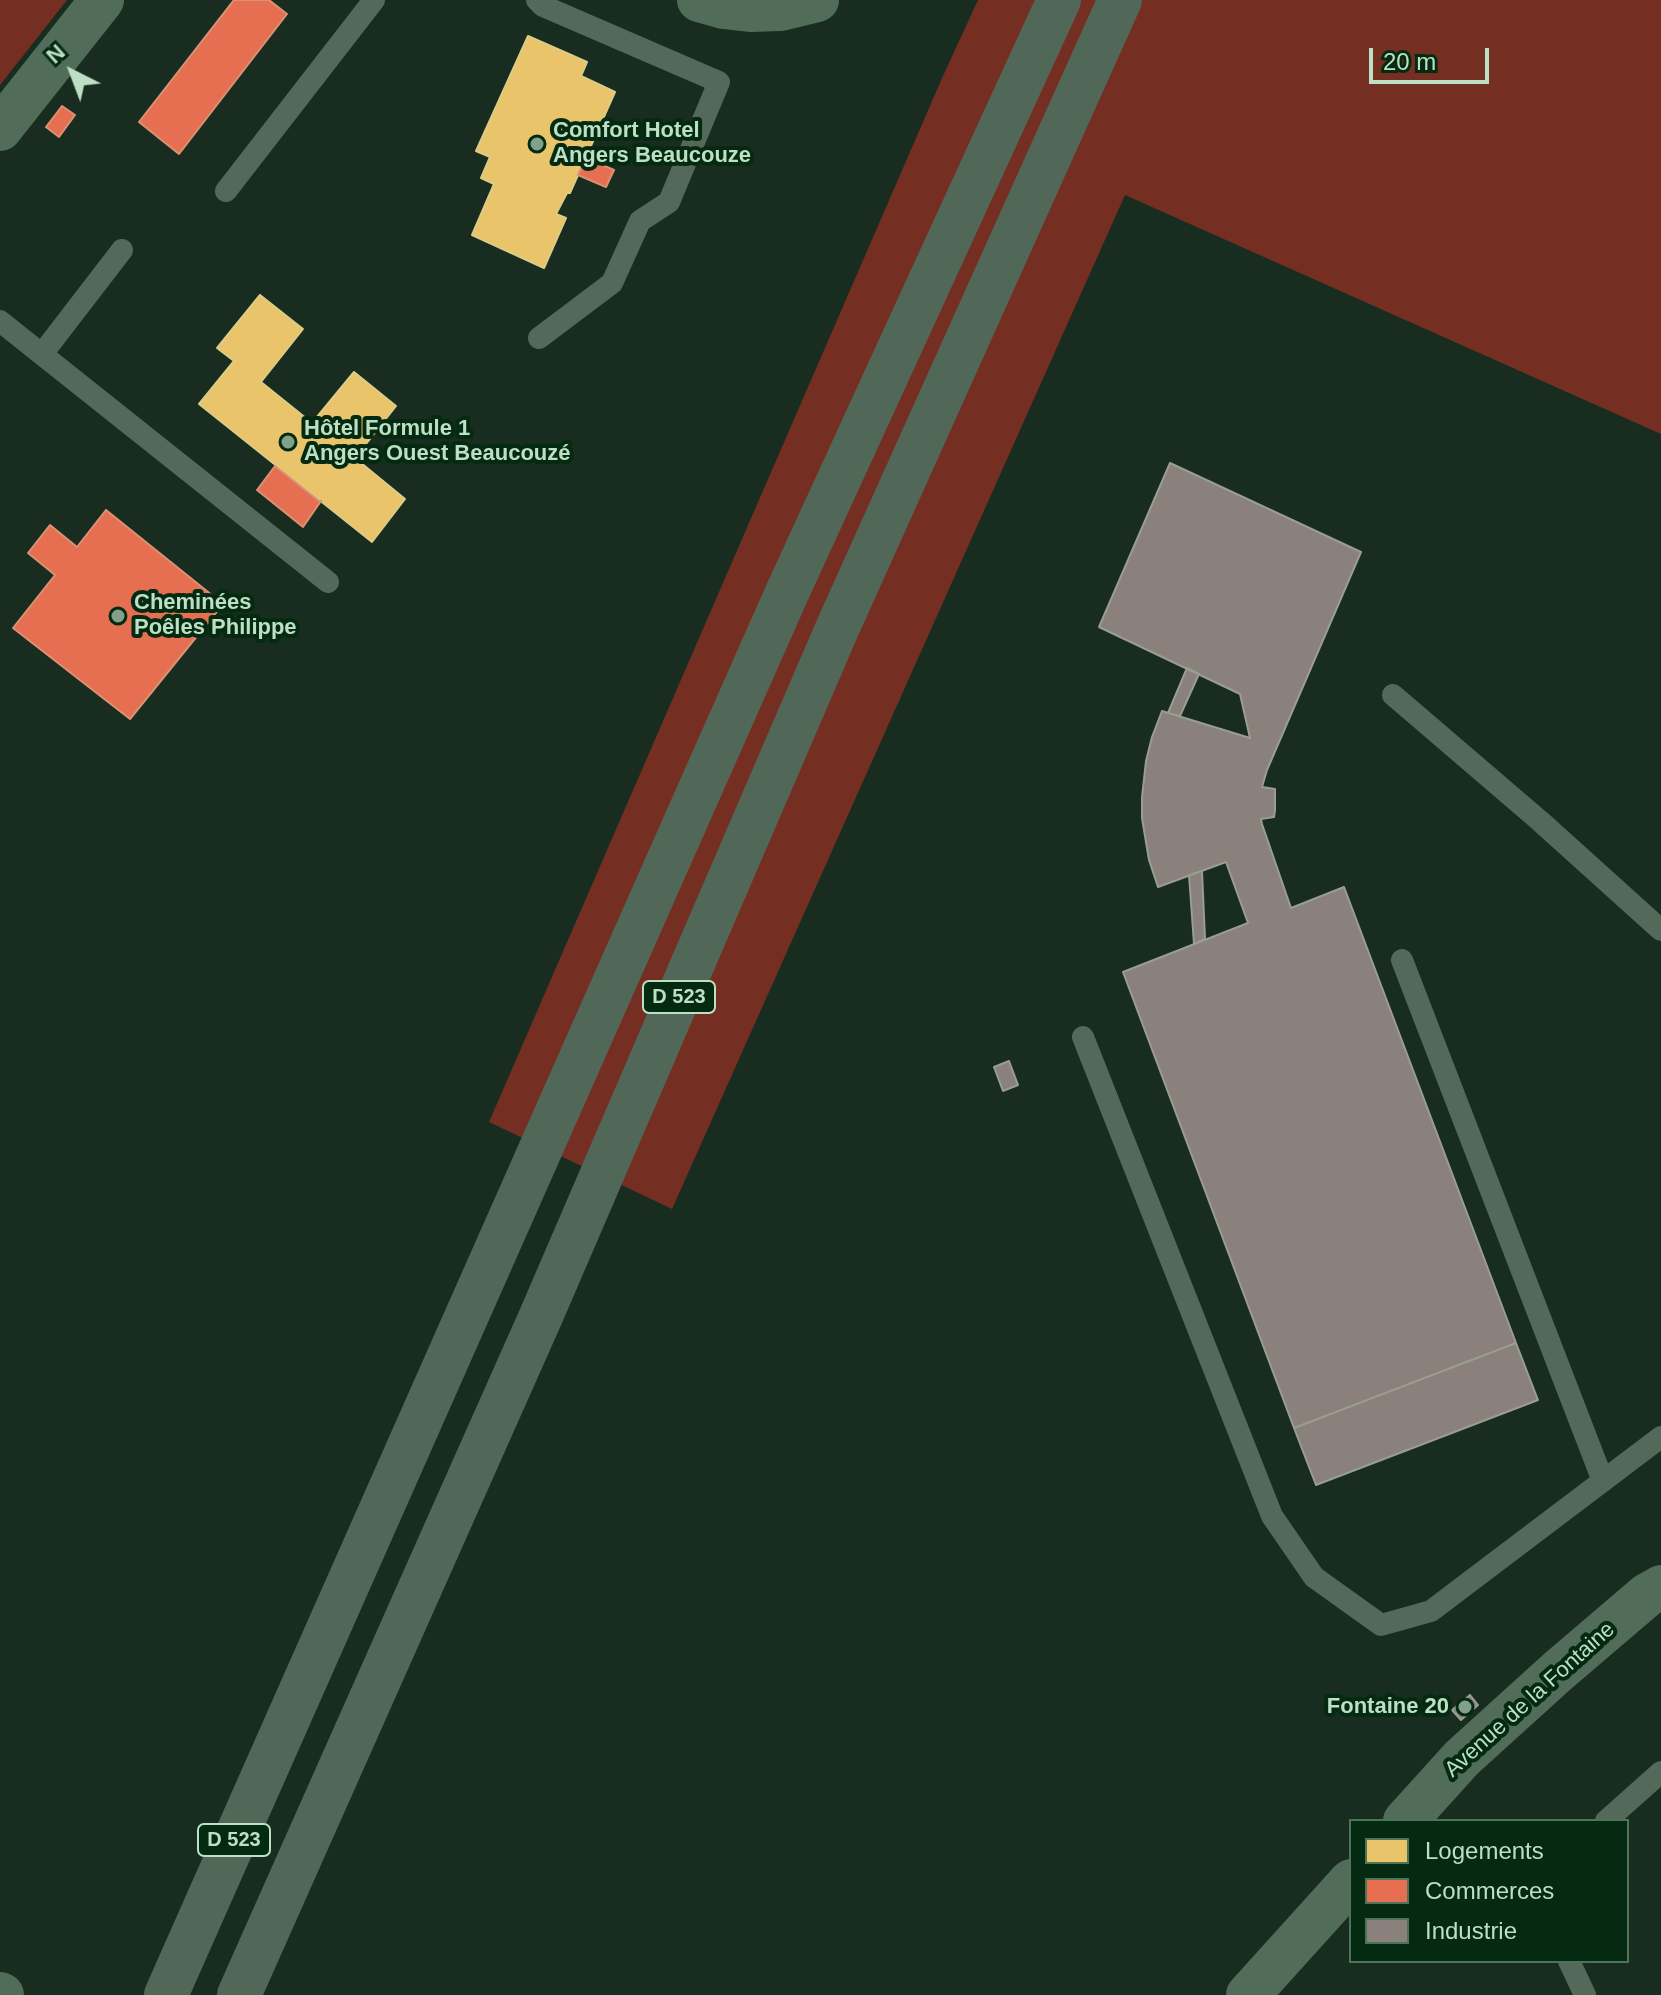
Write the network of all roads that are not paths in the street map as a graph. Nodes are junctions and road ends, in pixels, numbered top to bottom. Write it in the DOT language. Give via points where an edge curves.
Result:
graph roads {
  1 [pos="102,0"];
  2 [pos="374,0"];
  3 [pos="537,0"];
  4 [pos="699,0"];
  5 [pos="817,0"];
  6 [pos="1059,0"];
  7 [pos="1120,0"];
  8 [pos="0,129"];
  9 [pos="226,191"];
  10 [pos="122,250"];
  11 [pos="0,321"];
  12 [pos="539,338"];
  13 [pos="42,354"];
  14 [pos="328,582"];
  15 [pos="1393,695"];
  16 [pos="1661,930"];
  17 [pos="1402,960"];
  18 [pos="1083,1037"];
  19 [pos="1661,1437"];
  20 [pos="1603,1481"];
  21 [pos="1661,1587"];
  22 [pos="1661,1772"];
  23 [pos="1407,1819"];
  24 [pos="1608,1819"];
  25 [pos="1349,1883"];
  26 [pos="1570,1963"];
  27 [pos="166,1995"];
  28 [pos="239,1995"];
  29 [pos="1248,1995"];
  30 [pos="1585,1995"];
  1 -- 8 [label="street"];
  2 -- 9 [label="lane"];
  3 -- 12 [label="lane" via="719,82 669,202 640,221 612,283"];
  4 -- 5 [label="street" via="750,10"];
  6 -- 27 [label="highway, D 523" via="780,610"];
  7 -- 28 [label="highway, D 523" via="837,629 548,1302"];
  10 -- 13 [label="lane"];
  11 -- 13 [label="lane"];
  13 -- 14 [label="lane"];
  15 -- 16 [label="lane"];
  17 -- 20 [label="lane"];
  18 -- 20 [label="lane" via="1272,1516 1314,1577 1381,1625 1431,1611"];
  19 -- 20 [label="lane"];
  21 -- 23 [label="street, Avenue de la Fontaine" via="1462,1758"];
  22 -- 24 [label="lane"];
  25 -- 29 [label="street"];
  26 -- 30 [label="lane"];
}
